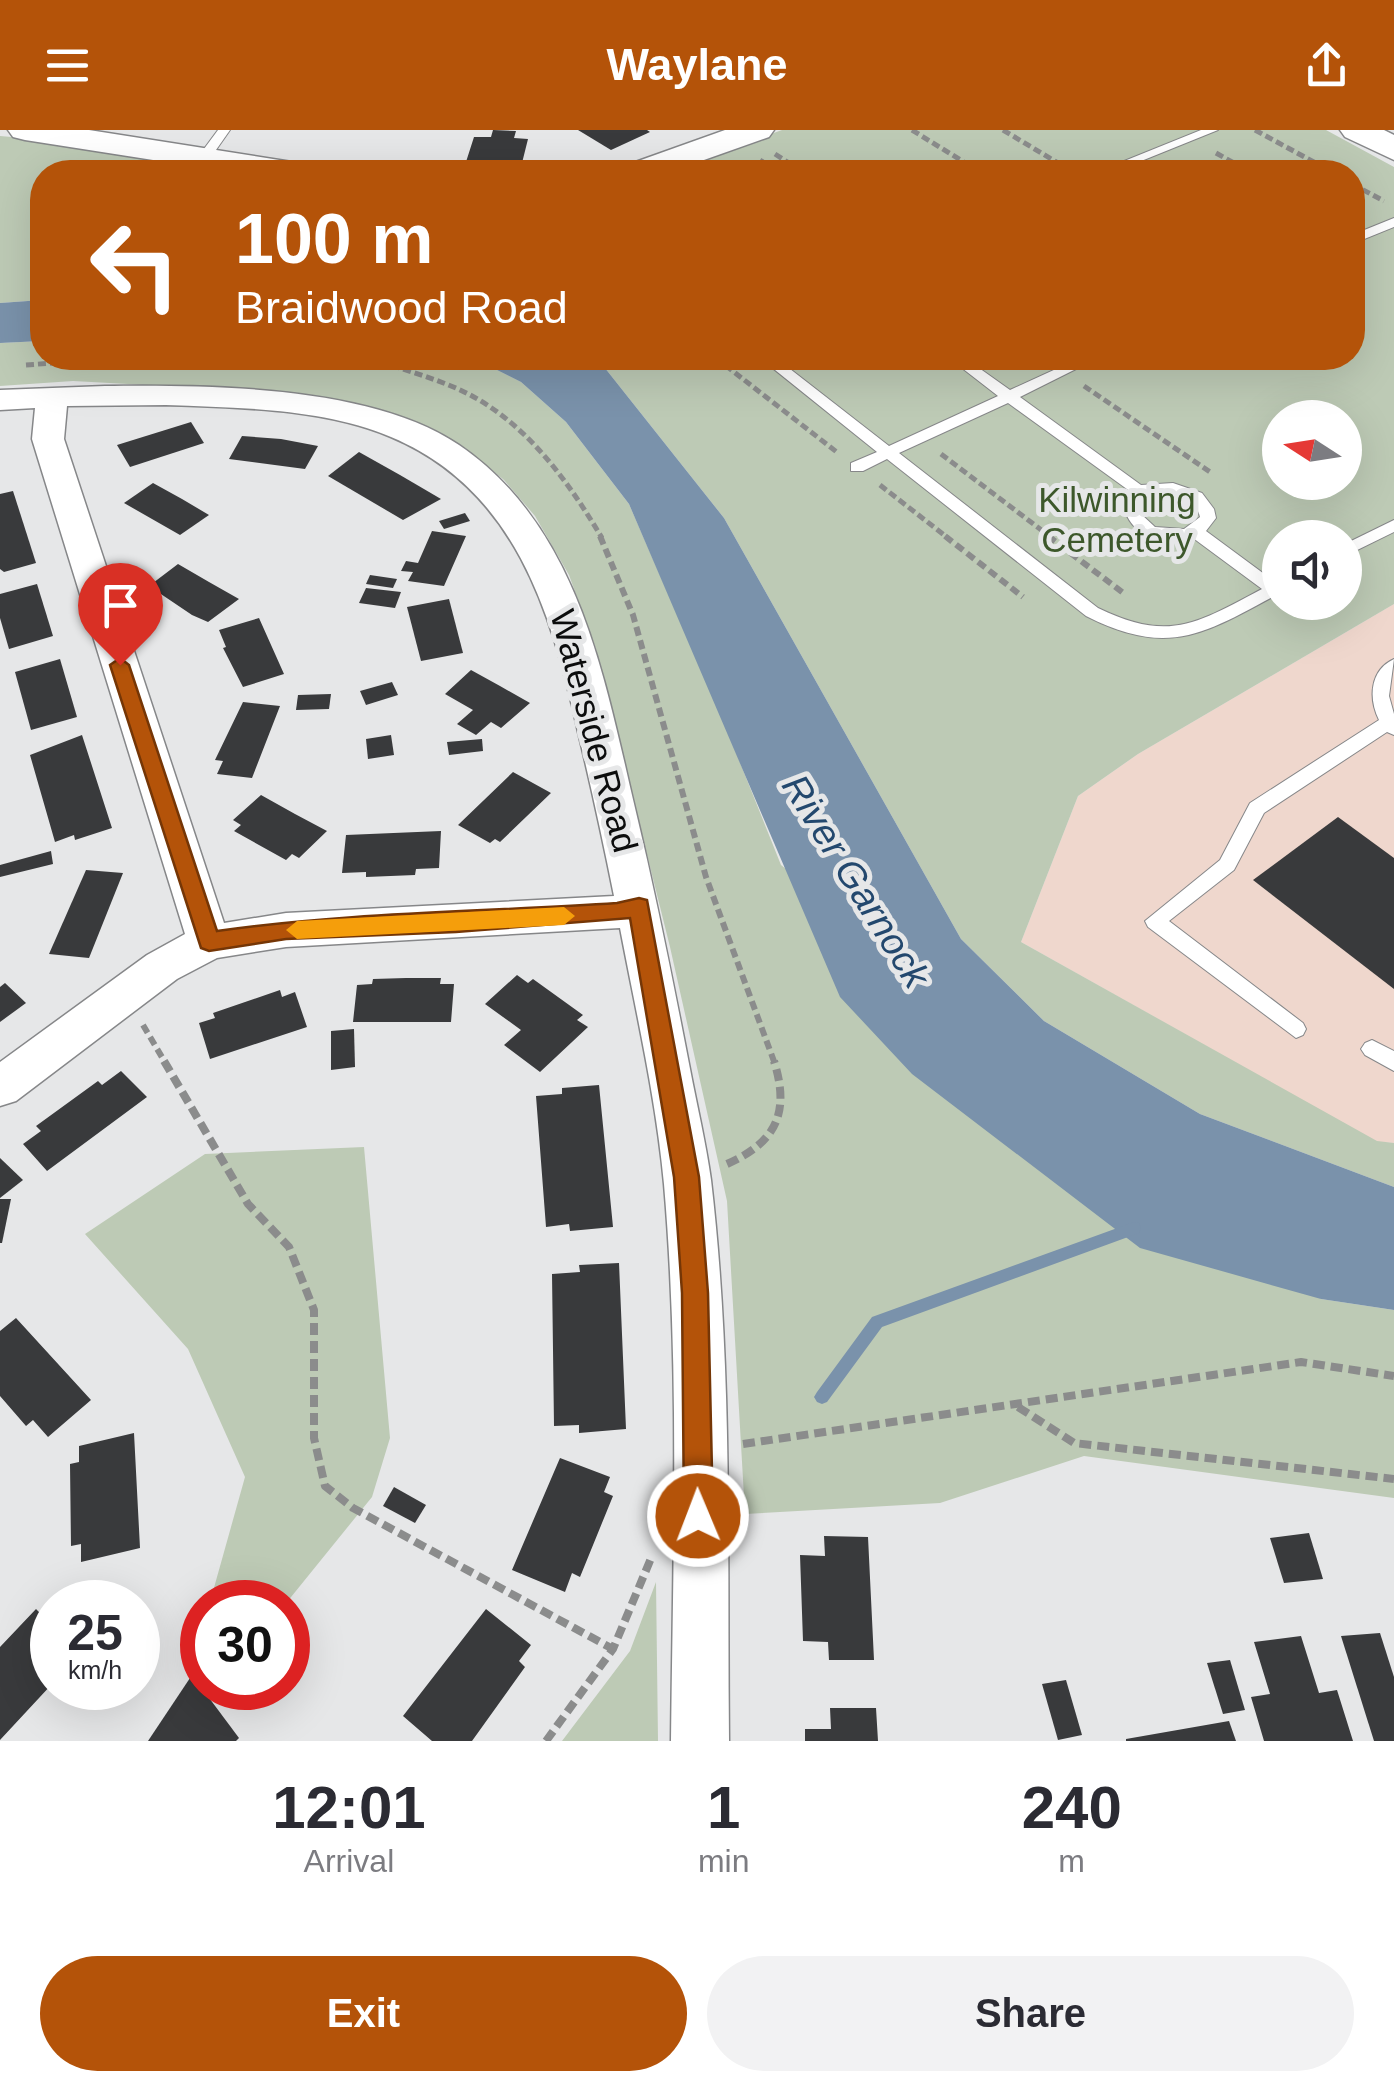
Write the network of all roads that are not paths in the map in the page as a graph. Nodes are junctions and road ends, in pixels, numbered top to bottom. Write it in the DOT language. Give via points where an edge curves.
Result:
graph roads {
  1 [pos="25,130"];
  2 [pos="1212,130"];
  3 [pos="1357,130"];
  4 [pos="760,138"];
  5 [pos="214,144"];
  6 [pos="1393,147"];
  7 [pos="259,160"];
  8 [pos="682,160"];
  9 [pos="1135,160"];
  10 [pos="1394,222"];
  11 [pos="1365,234"];
  12 [pos="781,370"];
  13 [pos="973,370"];
  14 [pos="1063,370"];
  15 [pos="52,396"];
  16 [pos="1011,397"];
  17 [pos="0,400"];
  18 [pos="887,452"];
  19 [pos="856,467"];
  20 [pos="1141,492"];
  21 [pos="1394,525"];
  22 [pos="1196,532"];
  23 [pos="1362,542"];
  24 [pos="1262,577"];
  25 [pos="1262,595"];
  26 [pos="1394,665"];
  27 [pos="1392,725"];
  28 [pos="639,906"];
  29 [pos="209,942"];
  30 [pos="1296,1029"];
  31 [pos="1372,1049"];
  32 [pos="1394,1062"];
  33 [pos="0,1087"];
  34 [pos="700,1741"];
  1 -- 5 [label="street"];
  2 -- 9 [label="lane"];
  3 -- 6 [label="main road"];
  4 -- 8 [label="street"];
  5 -- 7 [label="street"];
  10 -- 11 [label="lane"];
  12 -- 18 [label="lane"];
  13 -- 16 [label="lane"];
  14 -- 16 [label="lane"];
  15 -- 17 [label="street, Waterside Road"];
  15 -- 28 [label="street, Waterside Road" via="171,394 342,414 442,448 469,469 540,549 571,624"];
  15 -- 29 [label="street" via="48,439"];
  16 -- 18 [label="lane"];
  16 -- 20 [label="lane"];
  18 -- 19 [label="lane"];
  18 -- 25 [label="lane" via="1092,612 1140,634 1196,631"];
  20 -- 22 [label="lane" via="1130,509 1139,524 1173,536"];
  20 -- 22 [label="lane" via="1168,486 1193,494 1208,510"];
  21 -- 23 [label="lane"];
  22 -- 24 [label="lane"];
  26 -- 27 [label="lane" via="1378,697"];
  27 -- 30 [label="lane" via="1257,808 1227,865 1155,921"];
  28 -- 29 [label="street" via="286,930"];
  28 -- 34 [label="street, Waterside Road" via="686,1177 695,1293"];
  29 -- 33 [label="street" via="162,967"];
  31 -- 32 [label="lane"];
}
